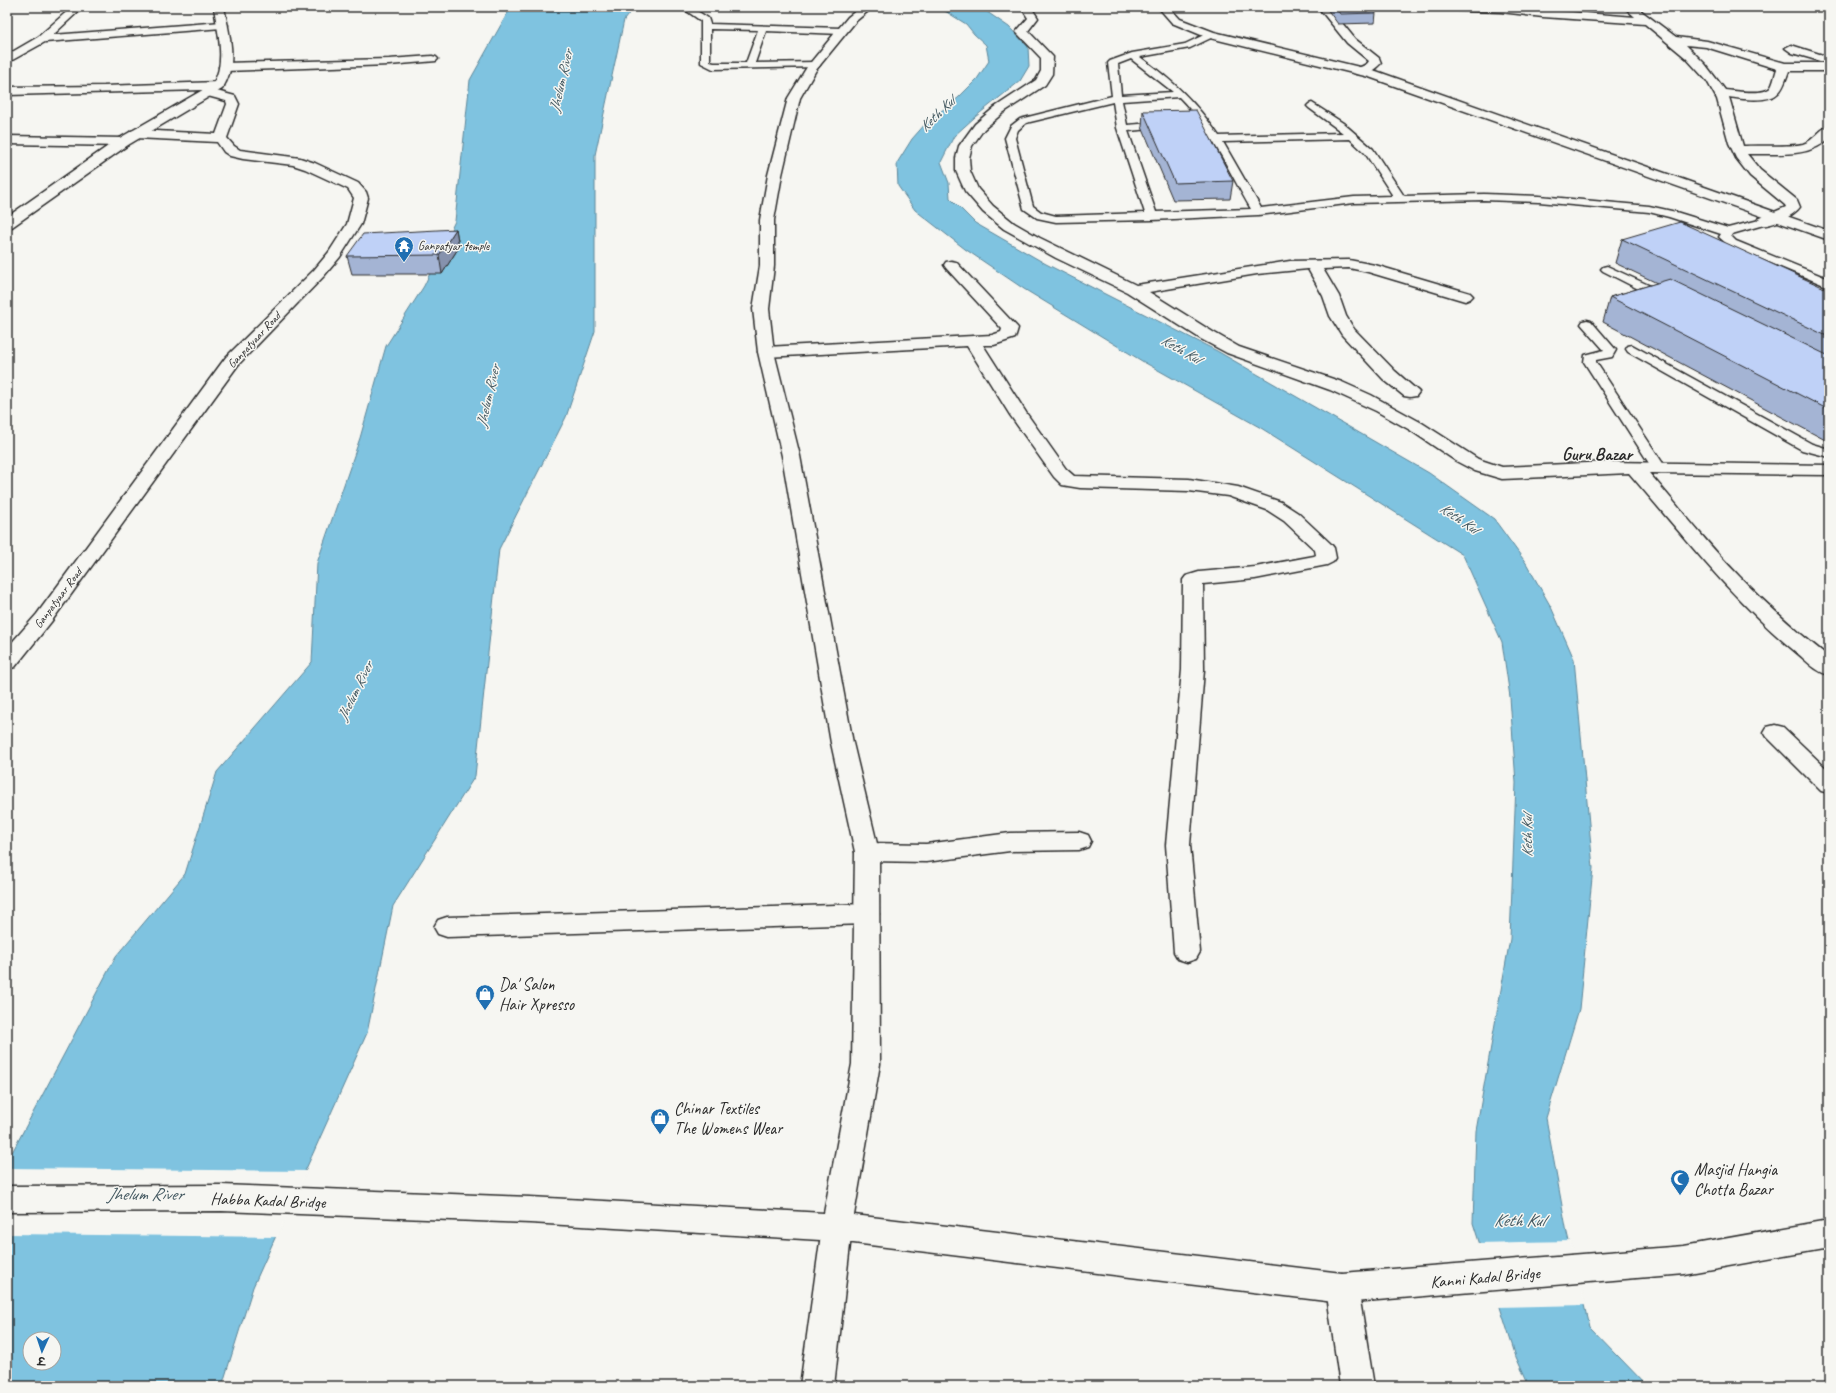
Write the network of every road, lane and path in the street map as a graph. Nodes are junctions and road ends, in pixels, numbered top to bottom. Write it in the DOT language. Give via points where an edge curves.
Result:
graph roads {
  1 [pos="78,7"];
  2 [pos="219,7"];
  3 [pos="685,7"];
  4 [pos="868,7"];
  5 [pos="1026,7"];
  6 [pos="1163,7"];
  7 [pos="1323,7"];
  8 [pos="1442,7"];
  9 [pos="1629,7"];
  10 [pos="1649,21"];
  11 [pos="222,25"];
  12 [pos="706,26"];
  13 [pos="763,28"];
  14 [pos="841,31"];
  15 [pos="1210,35"];
  16 [pos="42,39"];
  17 [pos="1673,40"];
  18 [pos="1822,47"];
  19 [pos="1132,56"];
  20 [pos="432,59"];
  21 [pos="7,60"];
  22 [pos="1829,61"];
  23 [pos="815,65"];
  24 [pos="749,66"];
  25 [pos="225,67"];
  26 [pos="1342,68"];
  27 [pos="1784,68"];
  28 [pos="1829,68"];
  29 [pos="1360,71"];
  30 [pos="213,89"];
  31 [pos="7,91"];
  32 [pos="1721,93"];
  33 [pos="1181,94"];
  34 [pos="1117,98"];
  35 [pos="1312,106"];
  36 [pos="1204,122"];
  37 [pos="1189,123"];
  38 [pos="1174,124"];
  39 [pos="1122,128"];
  40 [pos="1829,130"];
  41 [pos="136,134"];
  42 [pos="1353,136"];
  43 [pos="221,138"];
  44 [pos="1215,139"];
  45 [pos="7,140"];
  46 [pos="123,142"];
  47 [pos="1738,150"];
  48 [pos="1400,198"];
  49 [pos="1258,212"];
  50 [pos="13,215"];
  51 [pos="1152,217"];
  52 [pos="1776,217"];
  53 [pos="1763,222"];
  54 [pos="7,224"];
  55 [pos="1728,232"];
  56 [pos="1829,236"];
  57 [pos="1829,246"];
  58 [pos="1313,264"];
  59 [pos="952,265"];
  60 [pos="1607,269"];
  61 [pos="1829,283"];
  62 [pos="1133,290"];
  63 [pos="1465,296"];
  64 [pos="1671,301"];
  65 [pos="1587,324"];
  66 [pos="972,341"];
  67 [pos="1632,349"];
  68 [pos="766,352"];
  69 [pos="1410,392"];
  70 [pos="1829,453"];
  71 [pos="1634,467"];
  72 [pos="1659,468"];
  73 [pos="1829,470"];
  74 [pos="7,662"];
  75 [pos="1829,668"];
  76 [pos="1775,732"];
  77 [pos="1829,785"];
  78 [pos="1079,841"];
  79 [pos="867,852"];
  80 [pos="866,914"];
  81 [pos="447,927"];
  82 [pos="1187,952"];
  83 [pos="7,1199"];
  84 [pos="837,1227"];
  85 [pos="1829,1234"];
  86 [pos="1342,1288"];
  87 [pos="817,1386"];
  88 [pos="1357,1386"];
  1 -- 16 [label="street"];
  2 -- 11 [label="street"];
  3 -- 12 [label="lane" via="704,20"];
  4 -- 14 [label="street" via="852,18"];
  5 -- 62 [label="street" via="1033,18 1022,32 1047,57 1045,78 993,114 969,138 962,149 961,160 969,189 995,216 1022,234"];
  6 -- 15 [label="street" via="1176,21"];
  7 -- 29 [label="street" via="1351,41 1375,60 1371,67"];
  8 -- 10 [label="street"];
  9 -- 10 [label="street"];
  10 -- 17 [label="street"];
  11 -- 16 [label="street"];
  11 -- 25 [label="street" via="226,51"];
  12 -- 13 [label="lane"];
  12 -- 24 [label="lane" via="708,65"];
  13 -- 14 [label="lane"];
  13 -- 24 [label="lane"];
  14 -- 23 [label="street"];
  15 -- 19 [label="lane" via="1187,46"];
  15 -- 26 [label="street"];
  16 -- 21 [label="street"];
  17 -- 27 [label="street" via="1707,44"];
  17 -- 32 [label="street" via="1691,55"];
  18 -- 22 [label="street" via="1791,48"];
  19 -- 33 [label="lane"];
  19 -- 34 [label="lane" via="1113,62"];
  20 -- 25 [label="street"];
  23 -- 24 [label="lane"];
  23 -- 68 [label="street" via="794,98 767,220 767,266 761,309"];
  25 -- 30 [label="street" via="223,80"];
  26 -- 29 [label="street"];
  26 -- 53 [label="street" via="1354,77"];
  27 -- 28 [label="street"];
  27 -- 32 [label="street" via="1775,90 1771,93"];
  29 -- 52 [label="street"];
  30 -- 31 [label="street"];
  30 -- 41 [label="street"];
  30 -- 43 [label="street" via="231,99 233,104"];
  32 -- 47 [label="street"];
  33 -- 34 [label="lane"];
  33 -- 36 [label="lane"];
  34 -- 39 [label="lane"];
  34 -- 51 [label="lane" via="1023,121 1011,131 1010,138 1028,207 1033,213 1056,219"];
  35 -- 42 [label="lane"];
  36 -- 37 [label="lane"];
  36 -- 44 [label="lane"];
  38 -- 39 [label="lane"];
  39 -- 51 [label="lane"];
  40 -- 47 [label="street" via="1817,143 1804,148"];
  41 -- 43 [label="street"];
  41 -- 46 [label="street"];
  42 -- 44 [label="lane"];
  42 -- 48 [label="lane" via="1369,151"];
  43 -- 74 [label="street, Ganpatyaar Road" via="224,145 235,153 295,160 353,186 362,198 354,224 319,273 228,366 44,618"];
  44 -- 49 [label="lane"];
  45 -- 46 [label="street"];
  46 -- 50 [label="street"];
  47 -- 52 [label="street" via="1750,169 1792,203 1791,210"];
  48 -- 49 [label="lane" via="1354,200"];
  48 -- 55 [label="lane" via="1539,198 1618,205 1672,214"];
  49 -- 51 [label="lane"];
  50 -- 54 [label="street"];
  52 -- 53 [label="street"];
  52 -- 56 [label="street"];
  53 -- 55 [label="lane"];
  53 -- 57 [label="street"];
  55 -- 61 [label="lane" via="1725,237 1732,244"];
  58 -- 62 [label="street" via="1258,268"];
  58 -- 63 [label="street" via="1349,264 1370,268"];
  58 -- 69 [label="street" via="1348,332 1389,375"];
  59 -- 66 [label="street" via="1010,328 1009,335 1003,338"];
  60 -- 64 [label="lane"];
  62 -- 71 [label="street" via="1231,349 1335,386 1384,408 1426,432 1469,462 1490,472"];
  65 -- 72 [label="lane" via="1610,350 1608,354 1590,358 1590,362"];
  66 -- 68 [label="street"];
  66 -- 82 [label="street" via="1018,415 1064,478 1080,482 1189,485 1231,491 1274,506 1291,517 1324,548 1326,558 1320,561 1255,573 1194,580 1193,670 1178,845"];
  67 -- 70 [label="lane" via="1807,446"];
  68 -- 79 [label="street" via="791,456 842,743"];
  71 -- 72 [label="street"];
  71 -- 75 [label="street" via="1692,536 1752,601"];
  72 -- 73 [label="street"];
  76 -- 77 [label="street"];
  78 -- 79 [label="street" via="1010,842 926,854"];
  79 -- 80 [label="street"];
  80 -- 81 [label="street"];
  80 -- 84 [label="street" via="866,1064"];
  83 -- 84 [label="street, Habba Kadal Bridge" via="222,1198 530,1210"];
  84 -- 86 [label="street, Kanni Kadal Bridge"];
  84 -- 87 [label="street"];
  85 -- 86 [label="street, Kanni Kadal Bridge" via="1684,1260"];
  86 -- 88 [label="street"];
}
